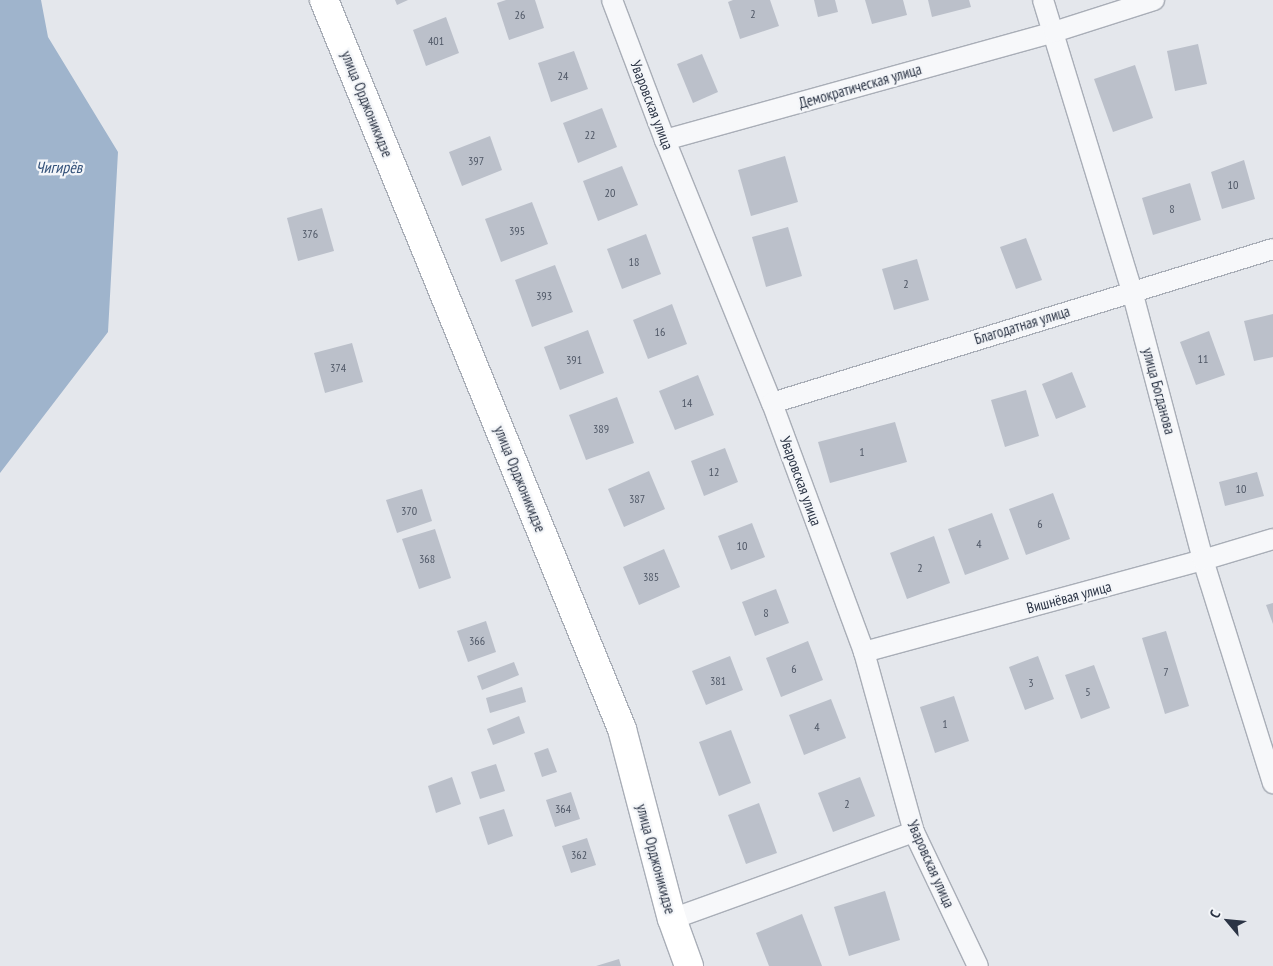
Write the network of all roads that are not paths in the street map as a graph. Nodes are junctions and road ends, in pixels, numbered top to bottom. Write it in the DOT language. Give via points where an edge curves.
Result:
graph roads {
  1 [pos="324,0"];
  2 [pos="612,0"];
  3 [pos="1043,0"];
  4 [pos="1154,0"];
  5 [pos="1054,32"];
  6 [pos="665,140"];
  7 [pos="1273,249"];
  8 [pos="1132,291"];
  9 [pos="772,403"];
  10 [pos="1273,539"];
  11 [pos="1203,560"];
  12 [pos="864,652"];
  13 [pos="1273,783"];
  14 [pos="914,832"];
  15 [pos="672,919"];
  16 [pos="689,966"];
  17 [pos="978,966"];
  1 -- 15 [label="street, улица Орджоникидзе" via="622,729"];
  2 -- 6 [label="street, Уваровская улица"];
  3 -- 5 [label="street, улица Богданова"];
  4 -- 5 [label="street, Демократическая улица"];
  5 -- 6 [label="street, Демократическая улица"];
  5 -- 8 [label="street, улица Богданова"];
  6 -- 9 [label="street, Уваровская улица"];
  7 -- 8 [label="street, Благодатная улица"];
  8 -- 9 [label="street, Благодатная улица"];
  8 -- 11 [label="street, улица Богданова"];
  9 -- 12 [label="street, Уваровская улица"];
  10 -- 11 [label="street, Вишнёвая улица"];
  11 -- 12 [label="street, Вишнёвая улица"];
  11 -- 13 [label="street, улица Богданова"];
  12 -- 14 [label="street, Уваровская улица"];
  14 -- 15 [label="street"];
  14 -- 17 [label="street, Уваровская улица"];
  15 -- 16 [label="street, улица Орджоникидзе"];
}
